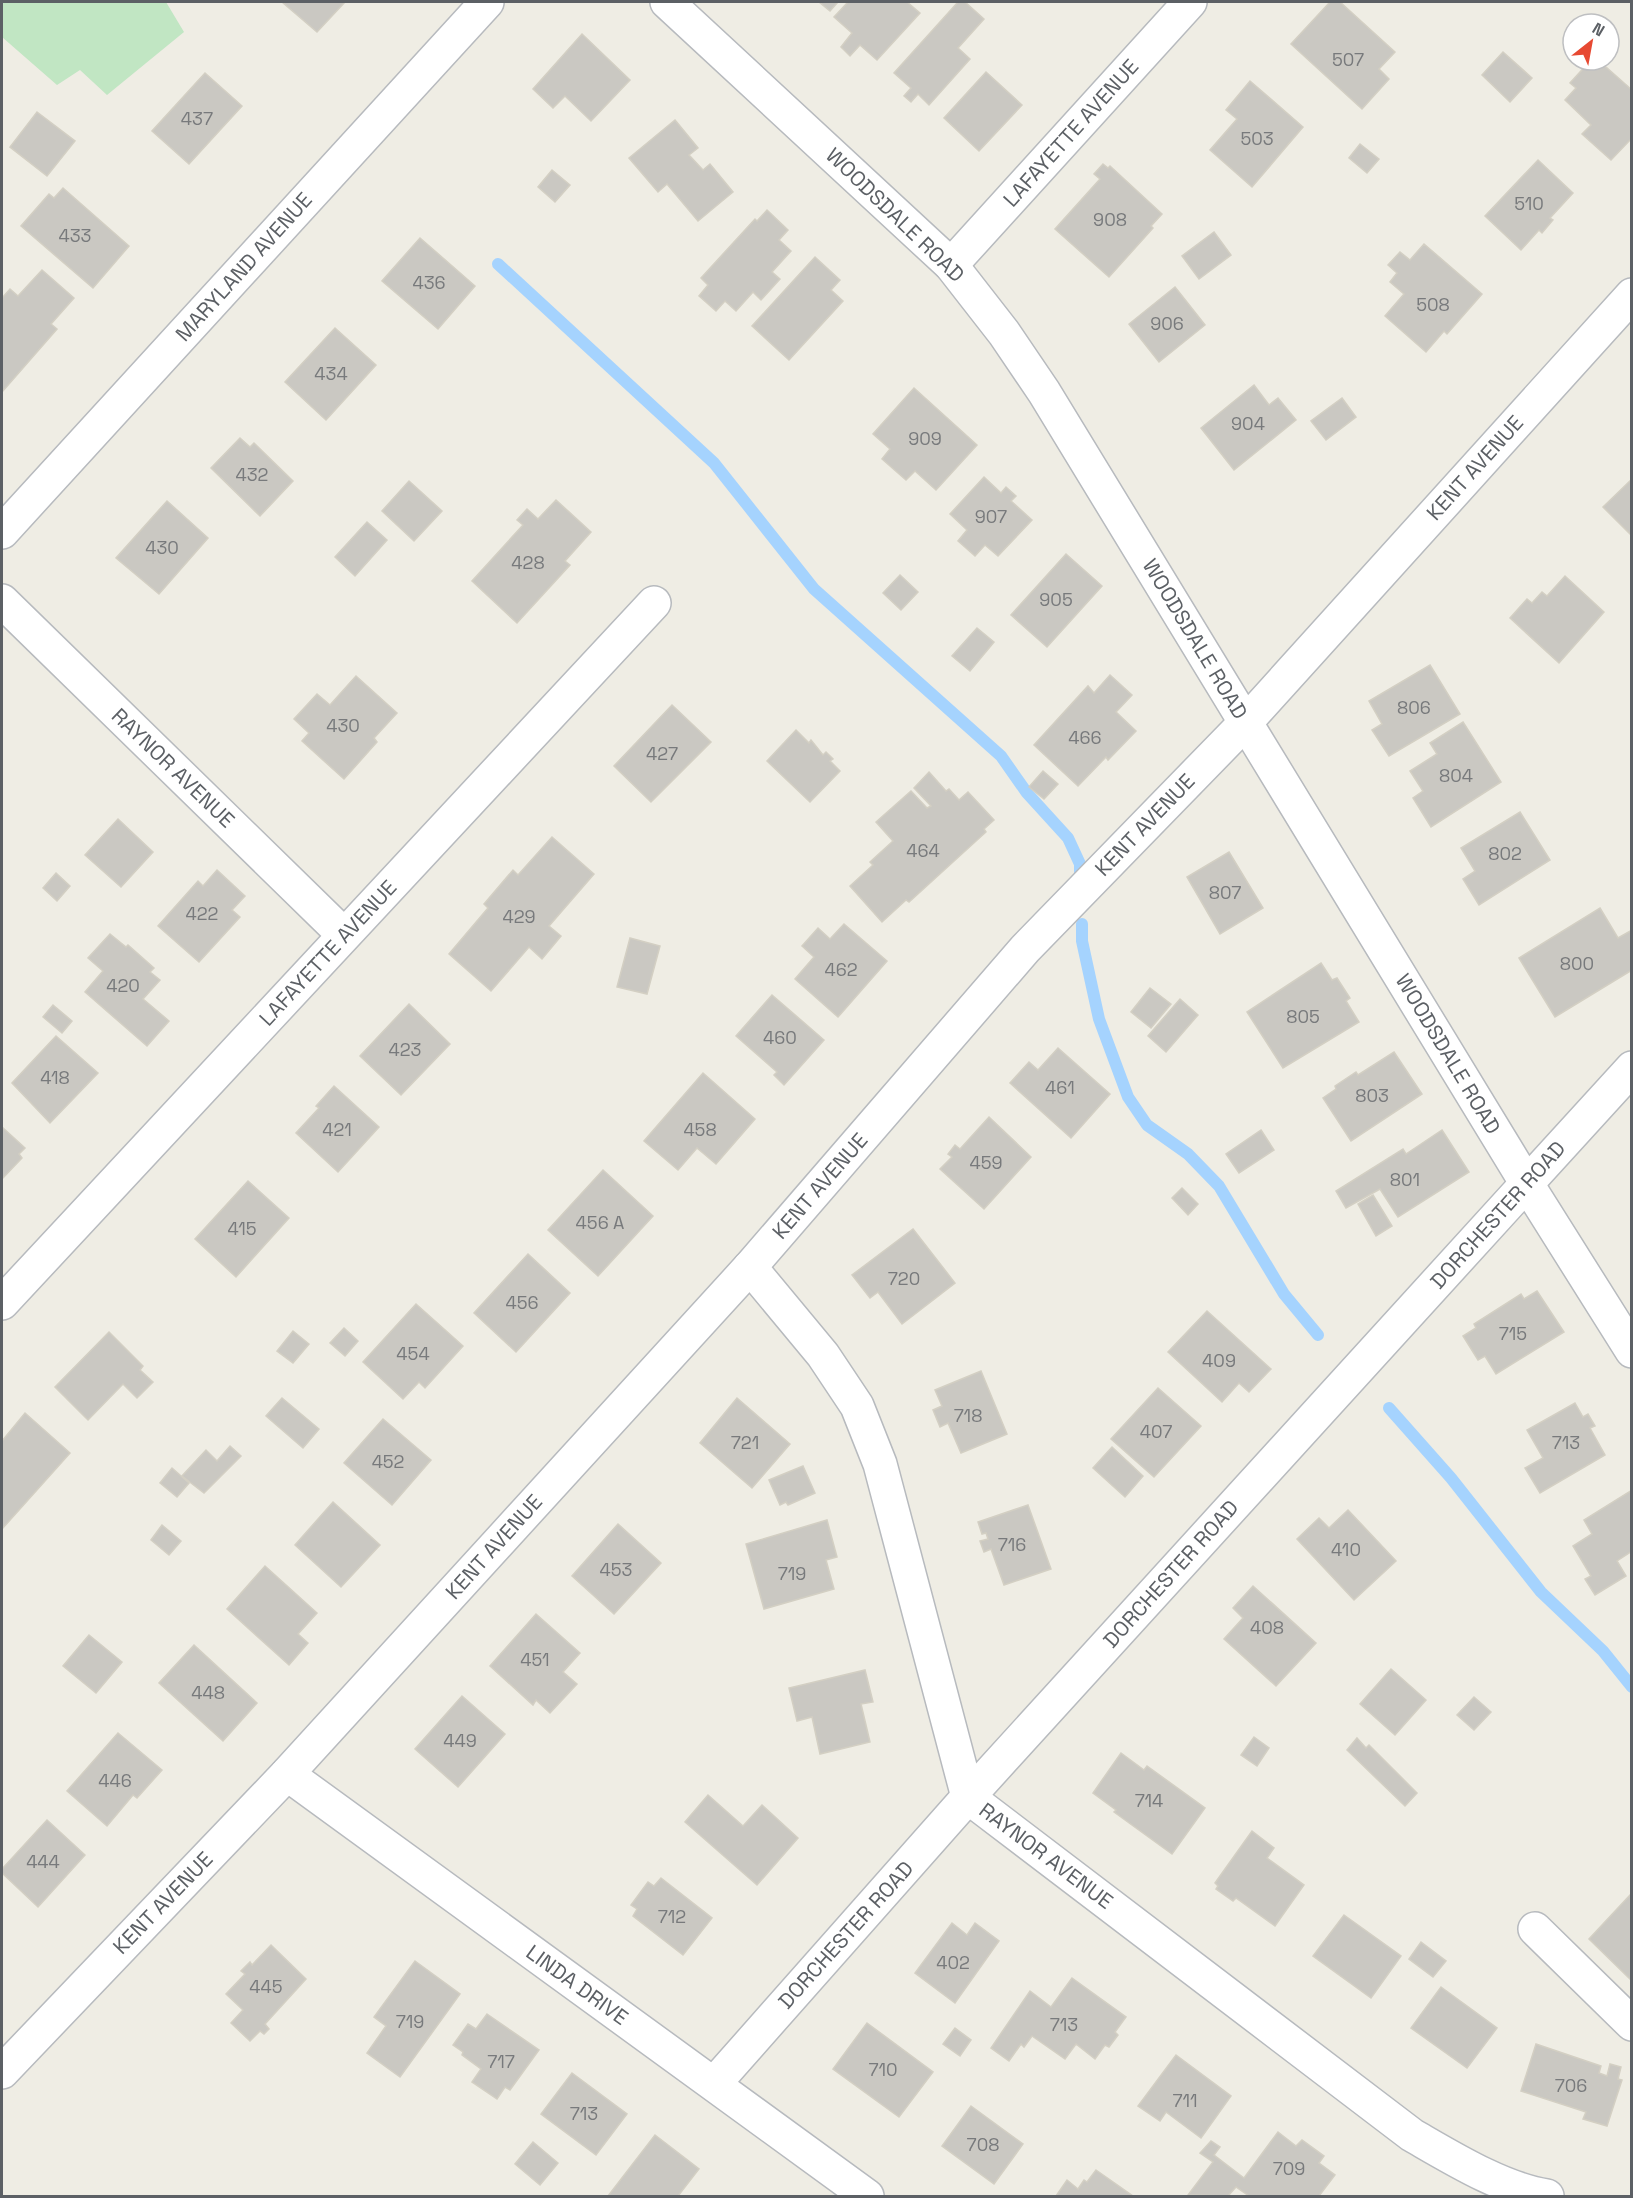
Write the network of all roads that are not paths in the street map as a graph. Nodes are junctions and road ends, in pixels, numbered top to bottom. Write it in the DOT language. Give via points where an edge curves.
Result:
graph roads {
  1 [pos="487,2"];
  2 [pos="667,2"];
  3 [pos="1190,2"];
  4 [pos="951,265"];
  5 [pos="1632,295"];
  6 [pos="2,532"];
  7 [pos="2,601"];
  8 [pos="654,603"];
  9 [pos="1246,722"];
  10 [pos="344,936"];
  11 [pos="1632,1068"];
  12 [pos="1527,1184"];
  13 [pos="750,1267"];
  14 [pos="2,1303"];
  15 [pos="1632,1351"];
  16 [pos="287,1774"];
  17 [pos="968,1797"];
  18 [pos="1535,1929"];
  19 [pos="1632,2024"];
  20 [pos="2,2072"];
  21 [pos="714,2084"];
  22 [pos="867,2196"];
  23 [pos="1547,2196"];
  1 -- 6 [label="street, MARYLAND AVENUE"];
  2 -- 4 [label="street, WOODSDALE ROAD"];
  3 -- 4 [label="street, LAFAYETTE AVENUE"];
  4 -- 9 [label="street, WOODSDALE ROAD" via="1044,392"];
  5 -- 9 [label="street, KENT AVENUE"];
  7 -- 10 [label="street, RAYNOR AVENUE"];
  8 -- 10 [label="street, LAFAYETTE AVENUE"];
  9 -- 12 [label="street, WOODSDALE ROAD"];
  9 -- 13 [label="street, KENT AVENUE" via="1025,949"];
  10 -- 14 [label="street, LAFAYETTE AVENUE"];
  11 -- 12 [label="street, DORCHESTER ROAD"];
  12 -- 15 [label="street, WOODSDALE ROAD"];
  12 -- 17 [label="street, DORCHESTER ROAD"];
  13 -- 16 [label="street, KENT AVENUE"];
  13 -- 17 [label="street, RAYNOR AVENUE" via="823,1355 865,1425 880,1464"];
  16 -- 20 [label="street, KENT AVENUE"];
  16 -- 21 [label="street, LINDA DRIVE"];
  17 -- 21 [label="street, DORCHESTER ROAD"];
  17 -- 23 [label="street, RAYNOR AVENUE" via="1412,2135 1469,2168"];
  18 -- 19 [label="street"];
  21 -- 22 [label="street, LINDA DRIVE"];
}
